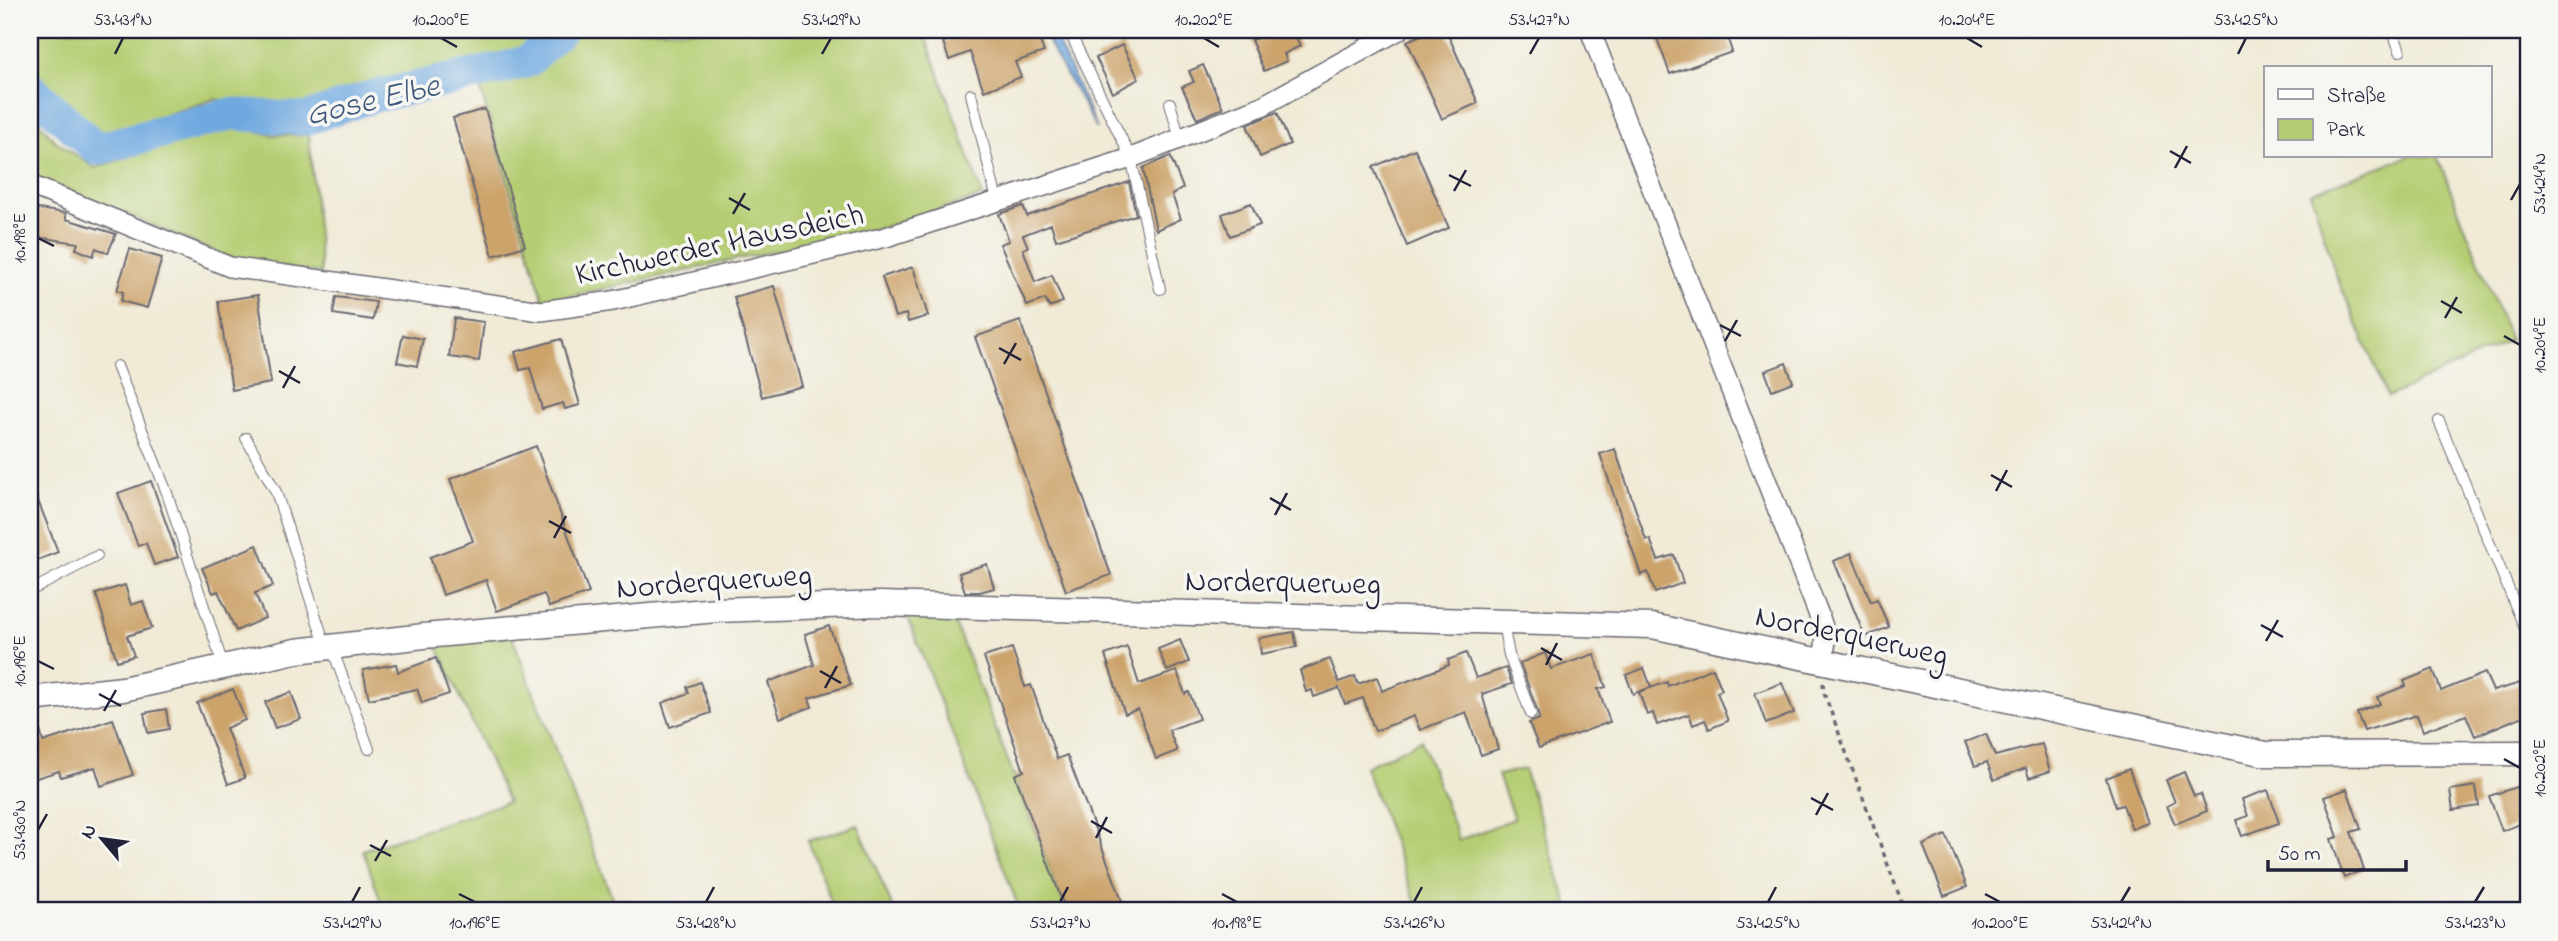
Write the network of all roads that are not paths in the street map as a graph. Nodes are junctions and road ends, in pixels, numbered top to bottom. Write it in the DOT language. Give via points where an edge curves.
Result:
graph roads {
  1 [pos="1399,30"];
  2 [pos="1590,30"];
  3 [pos="2392,30"];
  4 [pos="1071,35"];
  5 [pos="2400,51"];
  6 [pos="971,94"];
  7 [pos="1170,103"];
  8 [pos="1180,139"];
  9 [pos="1131,158"];
  10 [pos="30,185"];
  11 [pos="997,200"];
  12 [pos="1160,289"];
  13 [pos="117,366"];
  14 [pos="2439,421"];
  15 [pos="246,438"];
  16 [pos="97,556"];
  17 [pos="30,592"];
  18 [pos="1502,620"];
  19 [pos="2528,636"];
  20 [pos="329,648"];
  21 [pos="1821,660"];
  22 [pos="223,666"];
  23 [pos="30,699"];
  24 [pos="1531,714"];
  25 [pos="369,749"];
  26 [pos="2528,752"];
  1 -- 8 [label="street, Kirchwerder Hausdeich" via="1262,106"];
  2 -- 21 [label="street" via="1818,610 1826,636"];
  3 -- 5 [label="lane"];
  4 -- 9 [label="lane"];
  6 -- 11 [label="lane"];
  7 -- 8 [label="lane"];
  8 -- 9 [label="street, Kirchwerder Hausdeich"];
  9 -- 11 [label="street, Kirchwerder Hausdeich"];
  9 -- 12 [label="lane"];
  10 -- 11 [label="street, Kirchwerder Hausdeich" via="230,267 541,311 613,301 873,240"];
  13 -- 22 [label="lane" via="167,493"];
  14 -- 19 [label="lane"];
  15 -- 20 [label="lane" via="276,492"];
  16 -- 17 [label="lane"];
  18 -- 20 [label="street, Norderquerweg" via="880,604 717,610"];
  18 -- 21 [label="street, Norderquerweg" via="1652,626"];
  18 -- 24 [label="lane" via="1509,655"];
  20 -- 22 [label="street, Norderquerweg"];
  20 -- 25 [label="lane"];
  21 -- 26 [label="street, Norderquerweg" via="2266,754"];
  22 -- 23 [label="street, Norderquerweg" via="123,689"];
}
